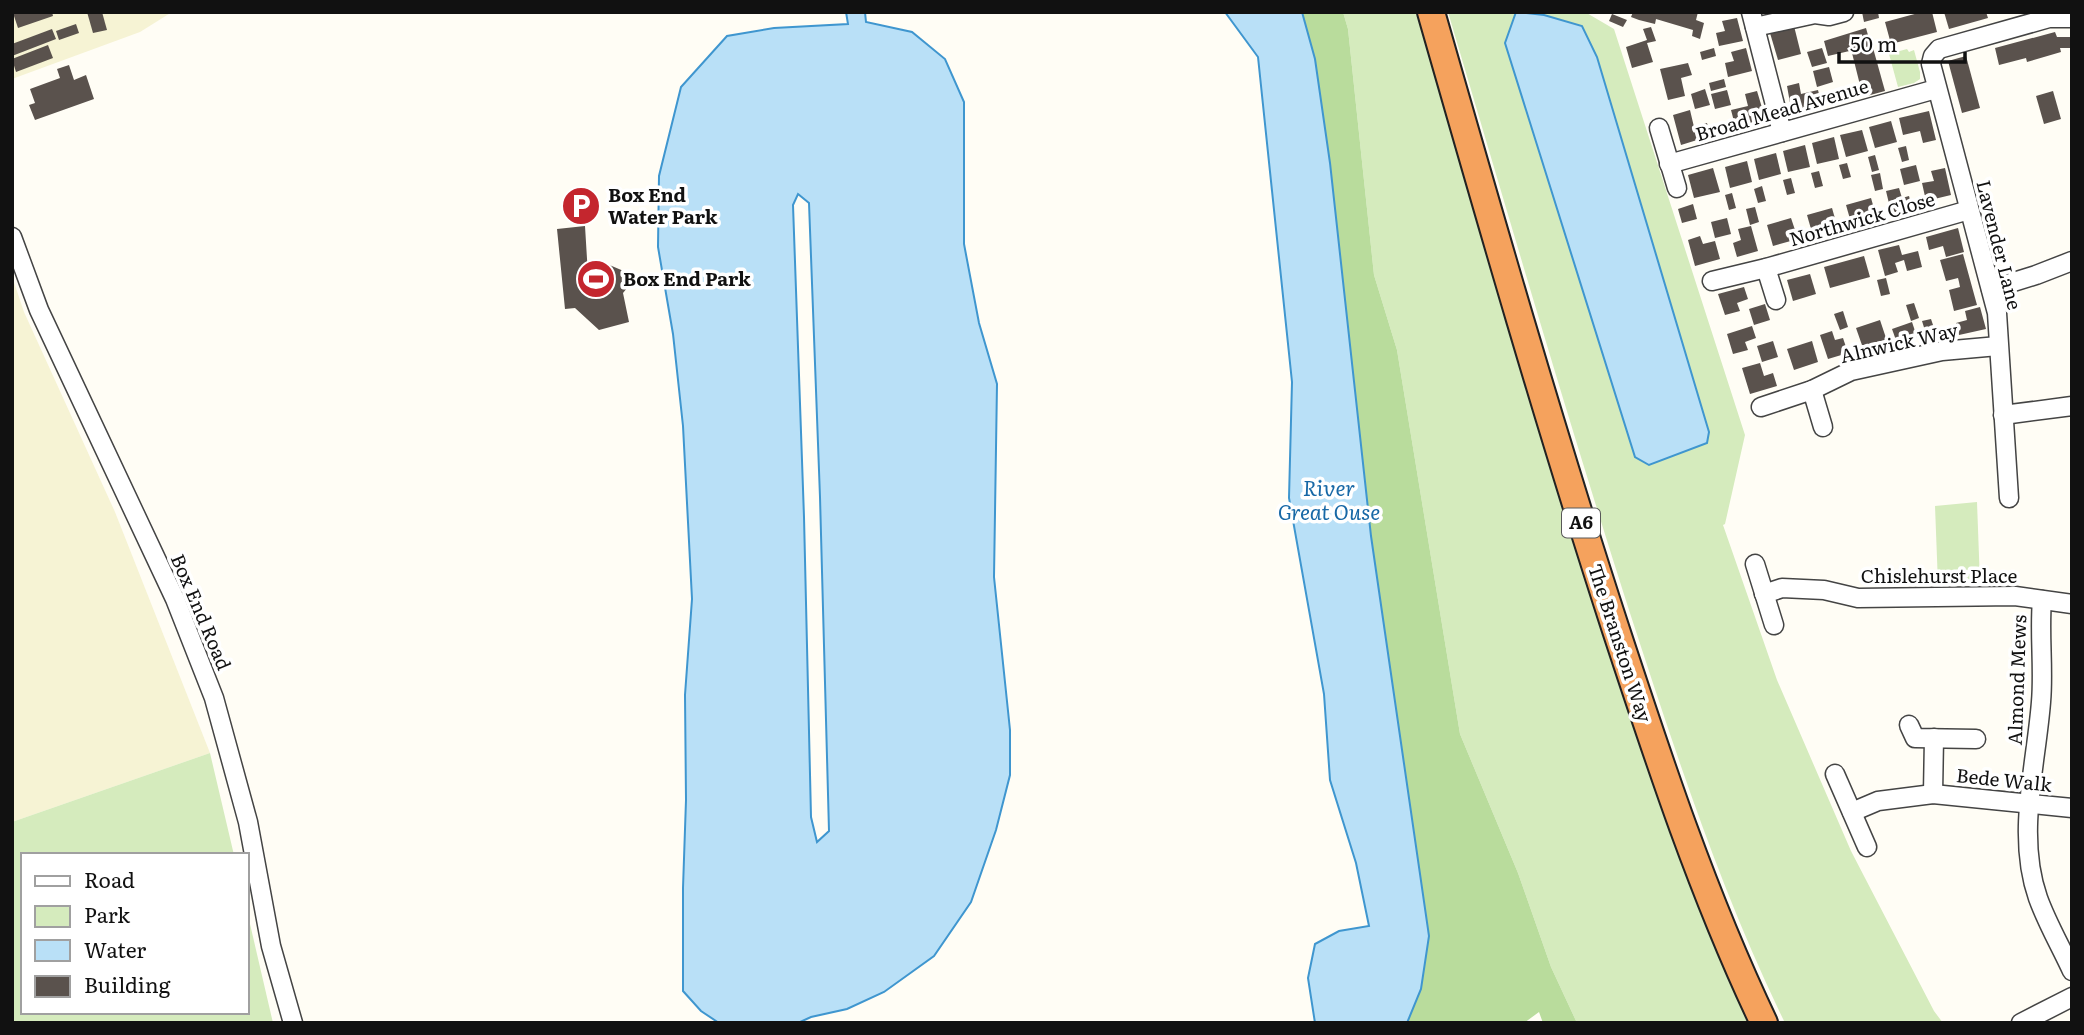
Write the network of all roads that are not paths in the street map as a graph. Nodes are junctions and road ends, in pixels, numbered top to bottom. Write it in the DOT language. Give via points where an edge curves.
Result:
graph roads {
  1 [pos="1431,12"];
  2 [pos="1844,12"];
  3 [pos="2072,18"];
  4 [pos="1753,20"];
  5 [pos="1936,89"];
  6 [pos="1659,128"];
  7 [pos="1782,132"];
  8 [pos="1670,164"];
  9 [pos="1677,188"];
  10 [pos="1969,210"];
  11 [pos="12,237"];
  12 [pos="2072,261"];
  13 [pos="1766,268"];
  14 [pos="1712,281"];
  15 [pos="1991,289"];
  16 [pos="1776,300"];
  17 [pos="1998,346"];
  18 [pos="1812,390"];
  19 [pos="1761,407"];
  20 [pos="2072,407"];
  21 [pos="2003,415"];
  22 [pos="1824,427"];
  23 [pos="2009,498"];
  24 [pos="1755,564"];
  25 [pos="1764,594"];
  26 [pos="2042,600"];
  27 [pos="2072,604"];
  28 [pos="1774,625"];
  29 [pos="1909,725"];
  30 [pos="1934,738"];
  31 [pos="1976,739"];
  32 [pos="1835,774"];
  33 [pos="1933,794"];
  34 [pos="2030,803"];
  35 [pos="2072,808"];
  36 [pos="1852,812"];
  37 [pos="1867,848"];
  38 [pos="2072,971"];
  39 [pos="2072,997"];
  40 [pos="293,1023"];
  41 [pos="1764,1023"];
  42 [pos="2021,1023"];
  1 -- 41 [label="highway, The Branston Way / A6" via="1580,520 1665,780 1736,965"];
  2 -- 4 [label="street"];
  3 -- 5 [label="street" via="2049,18 1939,49 1931,64"];
  4 -- 7 [label="street"];
  5 -- 7 [label="street, Broad Mead Avenue"];
  5 -- 10 [label="street, Lavender Lane"];
  6 -- 8 [label="street"];
  7 -- 8 [label="street, Broad Mead Avenue"];
  8 -- 9 [label="street"];
  10 -- 13 [label="street, Northwick Close"];
  10 -- 15 [label="street, Lavender Lane"];
  11 -- 40 [label="street, Box End Road" via="39,310 175,598 214,698"];
  12 -- 15 [label="street"];
  13 -- 14 [label="street, Northwick Close"];
  13 -- 16 [label="street"];
  15 -- 17 [label="street, Lavender Lane"];
  17 -- 18 [label="street, Alnwick Way" via="1942,351 1851,371"];
  17 -- 21 [label="street, Lavender Lane"];
  18 -- 19 [label="street, Alnwick Way"];
  18 -- 22 [label="street"];
  20 -- 21 [label="street"];
  21 -- 23 [label="street, Lavender Lane"];
  24 -- 25 [label="street"];
  25 -- 26 [label="street, Chislehurst Place" via="1782,588 1858,598"];
  25 -- 28 [label="street"];
  26 -- 27 [label="street, Chislehurst Place"];
  26 -- 34 [label="street, Almond Mews" via="2041,699"];
  29 -- 30 [label="street, Bede Walk" via="1915,738"];
  30 -- 31 [label="street, Bede Walk"];
  30 -- 33 [label="street, Bede Walk"];
  32 -- 36 [label="street"];
  33 -- 34 [label="street, Bede Walk"];
  33 -- 36 [label="street, Bede Walk" via="1904,796"];
  34 -- 35 [label="street, Bede Walk"];
  34 -- 38 [label="street, Almond Mews" via="2029,858 2038,898"];
  36 -- 37 [label="street"];
  39 -- 42 [label="street"];
}
